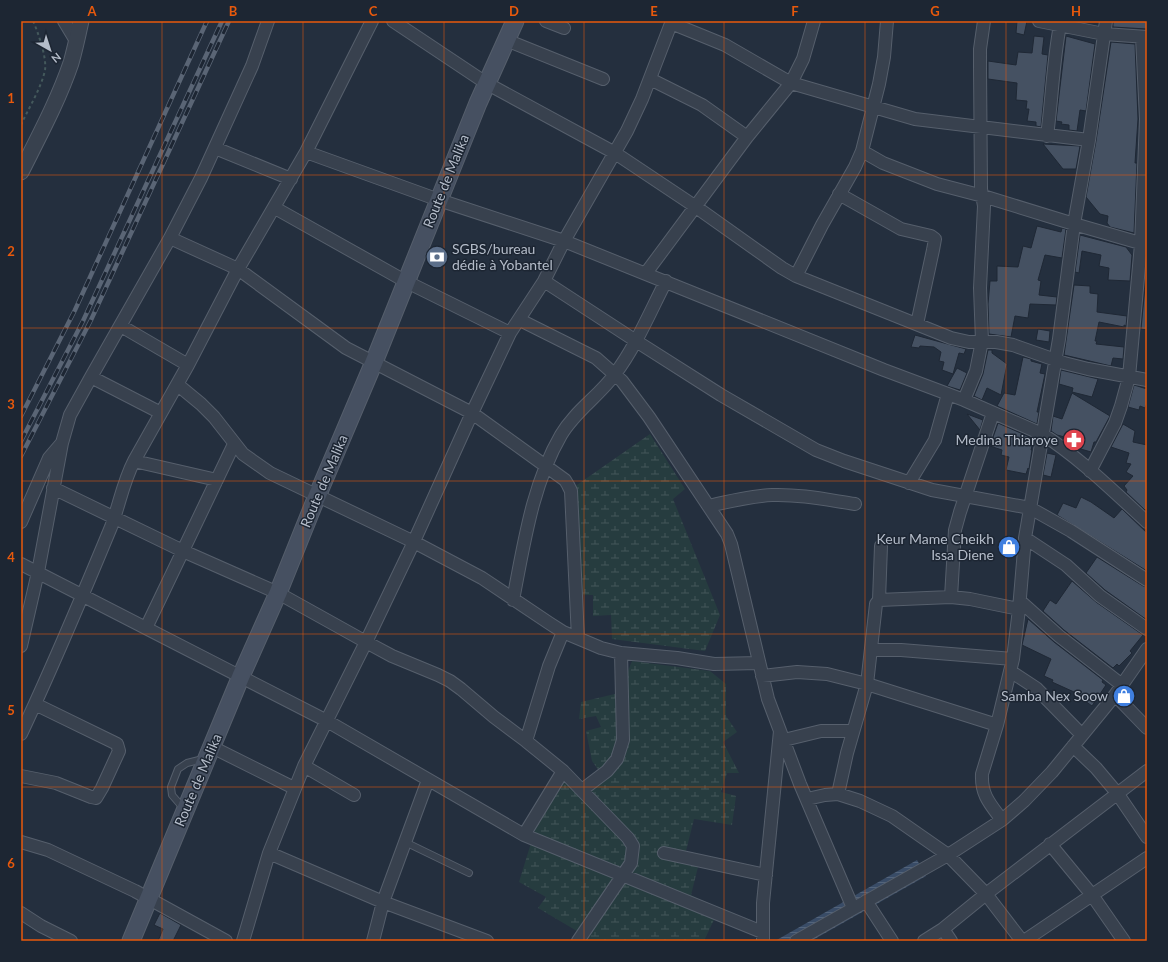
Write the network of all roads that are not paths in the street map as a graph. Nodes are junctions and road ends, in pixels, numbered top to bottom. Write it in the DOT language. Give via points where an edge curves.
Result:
graph roads {
  1 [pos="64,21"];
  2 [pos="81,21"];
  3 [pos="268,21"];
  4 [pos="372,21"];
  5 [pos="393,21"];
  6 [pos="515,21"];
  7 [pos="546,21"];
  8 [pos="814,21"];
  9 [pos="887,21"];
  10 [pos="984,21"];
  11 [pos="1039,21"];
  12 [pos="1106,21"];
  13 [pos="672,22"];
  14 [pos="1060,25"];
  15 [pos="564,28"];
  16 [pos="1104,34"];
  17 [pos="1145,37"];
  18 [pos="506,40"];
  19 [pos="76,41"];
  20 [pos="603,79"];
  21 [pos="650,79"];
  22 [pos="486,83"];
  23 [pos="791,83"];
  24 [pos="874,107"];
  25 [pos="981,127"];
  26 [pos="1048,136"];
  27 [pos="1146,136"];
  28 [pos="747,137"];
  29 [pos="1089,140"];
  30 [pos="215,148"];
  31 [pos="862,151"];
  32 [pos="306,152"];
  33 [pos="615,153"];
  34 [pos="21,172"];
  35 [pos="291,179"];
  36 [pos="1145,181"];
  37 [pos="839,194"];
  38 [pos="983,196"];
  39 [pos="439,200"];
  40 [pos="696,207"];
  41 [pos="275,208"];
  42 [pos="1074,224"];
  43 [pos="170,238"];
  44 [pos="564,241"];
  45 [pos="1144,245"];
  46 [pos="238,268"];
  47 [pos="646,273"];
  48 [pos="796,276"];
  49 [pos="405,281"];
  50 [pos="544,281"];
  51 [pos="666,281"];
  52 [pos="520,320"];
  53 [pos="916,324"];
  54 [pos="121,326"];
  55 [pos="510,333"];
  56 [pos="982,341"];
  57 [pos="636,342"];
  58 [pos="1055,360"];
  59 [pos="374,362"];
  60 [pos="188,365"];
  61 [pos="615,374"];
  62 [pos="90,377"];
  63 [pos="1129,377"];
  64 [pos="1147,380"];
  65 [pos="178,385"];
  66 [pos="948,394"];
  67 [pos="964,400"];
  68 [pos="161,413"];
  69 [pos="472,413"];
  70 [pos="993,413"];
  71 [pos="1042,434"];
  72 [pos="62,443"];
  73 [pos="234,444"];
  74 [pos="134,461"];
  75 [pos="546,466"];
  76 [pos="1090,471"];
  77 [pos="217,480"];
  78 [pos="909,483"];
  79 [pos="53,488"];
  80 [pos="318,495"];
  81 [pos="965,496"];
  82 [pos="855,504"];
  83 [pos="709,506"];
  84 [pos="1030,508"];
  85 [pos="114,518"];
  86 [pos="21,522"];
  87 [pos="1147,522"];
  88 [pos="1025,538"];
  89 [pos="414,542"];
  90 [pos="880,546"];
  91 [pos="183,551"];
  92 [pos="21,564"];
  93 [pos="38,572"];
  94 [pos="1147,580"];
  95 [pos="278,593"];
  96 [pos="83,595"];
  97 [pos="951,597"];
  98 [pos="513,600"];
  99 [pos="879,600"];
  100 [pos="1020,605"];
  101 [pos="146,628"];
  102 [pos="1147,630"];
  103 [pos="563,632"];
  104 [pos="578,638"];
  105 [pos="366,642"];
  106 [pos="21,646"];
  107 [pos="1147,649"];
  108 [pos="871,650"];
  109 [pos="622,653"];
  110 [pos="1013,658"];
  111 [pos="759,663"];
  112 [pos="1010,672"];
  113 [pos="241,676"];
  114 [pos="762,676"];
  115 [pos="867,684"];
  116 [pos="1119,690"];
  117 [pos="35,704"];
  118 [pos="327,721"];
  119 [pos="997,725"];
  120 [pos="1147,728"];
  121 [pos="853,731"];
  122 [pos="21,734"];
  123 [pos="782,735"];
  124 [pos="1082,735"];
  125 [pos="526,741"];
  126 [pos="1073,746"];
  127 [pos="209,753"];
  128 [pos="304,766"];
  129 [pos="563,771"];
  130 [pos="1147,771"];
  131 [pos="21,776"];
  132 [pos="428,780"];
  133 [pos="294,788"];
  134 [pos="582,790"];
  135 [pos="1117,793"];
  136 [pos="838,794"];
  137 [pos="354,795"];
  138 [pos="806,799"];
  139 [pos="185,810"];
  140 [pos="1002,820"];
  141 [pos="524,835"];
  142 [pos="1147,837"];
  143 [pos="21,842"];
  144 [pos="404,842"];
  145 [pos="1050,844"];
  146 [pos="269,853"];
  147 [pos="664,853"];
  148 [pos="948,855"];
  149 [pos="1147,858"];
  150 [pos="469,874"];
  151 [pos="622,875"];
  152 [pos="766,875"];
  153 [pos="986,894"];
  154 [pos="1092,896"];
  155 [pos="149,898"];
  156 [pos="866,901"];
  157 [pos="383,902"];
  158 [pos="853,908"];
  159 [pos="21,913"];
  160 [pos="943,928"];
  161 [pos="203,935"];
  162 [pos="762,936"];
  163 [pos="71,941"];
  164 [pos="131,941"];
  165 [pos="226,941"];
  166 [pos="243,941"];
  167 [pos="373,941"];
  168 [pos="487,941"];
  169 [pos="578,941"];
  170 [pos="796,941"];
  171 [pos="892,941"];
  172 [pos="924,941"];
  173 [pos="951,941"];
  174 [pos="1023,941"];
  175 [pos="1124,941"];
  1 -- 19 [label="street"];
  2 -- 19 [label="street"];
  3 -- 30 [label="street" via="252,66"];
  4 -- 32 [label="street"];
  5 -- 22 [label="street"];
  6 -- 18 [label="main road, Route de Malika"];
  7 -- 15 [label="street"];
  8 -- 23 [label="street" via="803,59"];
  9 -- 24 [label="street" via="884,57"];
  10 -- 25 [label="street" via="980,55"];
  11 -- 14 [label="street"];
  12 -- 16 [label="street"];
  13 -- 21 [label="street"];
  13 -- 23 [label="street" via="725,45"];
  14 -- 16 [label="street"];
  14 -- 26 [label="street" via="1055,51"];
  16 -- 17 [label="street"];
  16 -- 29 [label="street"];
  17 -- 27 [label="street"];
  18 -- 20 [label="street"];
  18 -- 22 [label="main road, Route de Malika"];
  19 -- 34 [label="street" via="70,65"];
  21 -- 28 [label="street" via="702,104"];
  21 -- 33 [label="street"];
  22 -- 33 [label="street"];
  22 -- 39 [label="main road, Route de Malika"];
  23 -- 24 [label="street"];
  23 -- 28 [label="street"];
  24 -- 25 [label="street" via="915,119"];
  24 -- 31 [label="street"];
  25 -- 26 [label="street"];
  25 -- 38 [label="street"];
  26 -- 29 [label="street"];
  27 -- 36 [label="street"];
  28 -- 40 [label="street"];
  29 -- 42 [label="street"];
  30 -- 35 [label="street"];
  30 -- 43 [label="street"];
  31 -- 37 [label="street"];
  31 -- 38 [label="street" via="883,163 930,182"];
  32 -- 35 [label="street"];
  32 -- 39 [label="street"];
  33 -- 40 [label="street"];
  33 -- 44 [label="street"];
  35 -- 41 [label="street"];
  36 -- 45 [label="street"];
  37 -- 48 [label="street"];
  37 -- 53 [label="street" via="901,229 935,239"];
  38 -- 42 [label="street"];
  38 -- 56 [label="street" via="980,288"];
  39 -- 44 [label="street"];
  39 -- 49 [label="main road, Route de Malika"];
  40 -- 47 [label="street"];
  40 -- 48 [label="street"];
  41 -- 46 [label="street"];
  41 -- 49 [label="street"];
  42 -- 45 [label="street"];
  42 -- 58 [label="street"];
  43 -- 46 [label="street"];
  43 -- 54 [label="street"];
  44 -- 47 [label="street"];
  44 -- 50 [label="street"];
  45 -- 63 [label="street"];
  46 -- 59 [label="street" via="346,348"];
  46 -- 60 [label="street"];
  47 -- 51 [label="street"];
  48 -- 53 [label="street"];
  49 -- 55 [label="street"];
  49 -- 59 [label="main road, Route de Malika"];
  50 -- 52 [label="street"];
  50 -- 57 [label="street"];
  51 -- 57 [label="street"];
  51 -- 66 [label="street"];
  52 -- 55 [label="street"];
  52 -- 61 [label="street" via="596,358"];
  53 -- 56 [label="street" via="951,338 969,342"];
  54 -- 60 [label="street"];
  54 -- 62 [label="street"];
  55 -- 69 [label="street"];
  56 -- 58 [label="street" via="1013,345"];
  56 -- 67 [label="street" via="976,371"];
  57 -- 61 [label="street"];
  57 -- 78 [label="street" via="816,450"];
  58 -- 63 [label="street"];
  58 -- 71 [label="street"];
  59 -- 69 [label="street"];
  59 -- 80 [label="main road, Route de Malika"];
  60 -- 65 [label="street"];
  61 -- 75 [label="street" via="569,421"];
  61 -- 83 [label="street" via="649,417"];
  62 -- 68 [label="street"];
  62 -- 72 [label="street" via="70,415"];
  63 -- 64 [label="street"];
  63 -- 76 [label="street" via="1114,423"];
  65 -- 68 [label="street"];
  65 -- 73 [label="street" via="214,417"];
  66 -- 67 [label="street"];
  66 -- 78 [label="street" via="935,440"];
  67 -- 70 [label="street"];
  68 -- 74 [label="street"];
  69 -- 75 [label="street"];
  69 -- 89 [label="street"];
  70 -- 71 [label="street"];
  70 -- 81 [label="street"];
  71 -- 76 [label="street"];
  71 -- 84 [label="street"];
  72 -- 79 [label="street"];
  72 -- 86 [label="street" via="49,458"];
  73 -- 77 [label="street"];
  73 -- 80 [label="street" via="249,459 270,473"];
  74 -- 77 [label="street"];
  74 -- 85 [label="street"];
  75 -- 98 [label="street" via="525,535"];
  75 -- 104 [label="street" via="564,480 571,491"];
  76 -- 87 [label="street"];
  77 -- 91 [label="street"];
  78 -- 81 [label="street"];
  79 -- 85 [label="street"];
  79 -- 93 [label="street"];
  80 -- 89 [label="street"];
  80 -- 95 [label="main road, Route de Malika"];
  81 -- 84 [label="street"];
  81 -- 97 [label="street" via="956,530"];
  82 -- 83 [label="street" via="791,495 772,495 748,497"];
  83 -- 111 [label="street" via="731,544"];
  84 -- 88 [label="street"];
  84 -- 94 [label="street"];
  85 -- 91 [label="street"];
  85 -- 96 [label="street"];
  88 -- 100 [label="street"];
  88 -- 102 [label="street" via="1066,565 1100,596"];
  89 -- 98 [label="street" via="482,578"];
  89 -- 105 [label="street"];
  90 -- 99 [label="street"];
  91 -- 95 [label="street"];
  91 -- 101 [label="street"];
  92 -- 93 [label="street"];
  93 -- 96 [label="street"];
  93 -- 106 [label="street"];
  95 -- 105 [label="street"];
  95 -- 113 [label="main road, Route de Malika"];
  96 -- 101 [label="street"];
  96 -- 117 [label="street"];
  97 -- 99 [label="street"];
  97 -- 100 [label="street"];
  98 -- 103 [label="street"];
  99 -- 108 [label="street" via="876,604"];
  100 -- 110 [label="street"];
  100 -- 116 [label="street"];
  101 -- 113 [label="street"];
  103 -- 104 [label="street"];
  103 -- 125 [label="street" via="549,666"];
  104 -- 109 [label="street" via="601,648"];
  105 -- 118 [label="street"];
  105 -- 125 [label="street" via="450,681"];
  107 -- 116 [label="street"];
  108 -- 110 [label="street"];
  108 -- 115 [label="street"];
  109 -- 111 [label="street" via="714,664"];
  109 -- 134 [label="street" via="623,740 612,765"];
  110 -- 112 [label="street"];
  111 -- 114 [label="street"];
  112 -- 119 [label="street"];
  112 -- 124 [label="street" via="1036,688"];
  113 -- 118 [label="street"];
  113 -- 127 [label="main road, Route de Malika"];
  114 -- 115 [label="street" via="797,672 815,673"];
  114 -- 123 [label="street"];
  115 -- 119 [label="street"];
  115 -- 121 [label="street"];
  116 -- 120 [label="street"];
  116 -- 124 [label="street"];
  117 -- 122 [label="street"];
  117 -- 131 [label="street" via="113,742 119,747 119,751 96,798 56,783"];
  118 -- 128 [label="street"];
  118 -- 132 [label="street"];
  119 -- 140 [label="street" via="982,774 982,783 985,797"];
  121 -- 123 [label="street"];
  121 -- 136 [label="street"];
  123 -- 138 [label="street"];
  123 -- 152 [label="street"];
  124 -- 126 [label="street"];
  125 -- 129 [label="street"];
  126 -- 135 [label="street"];
  126 -- 140 [label="street" via="1040,785"];
  127 -- 133 [label="street"];
  127 -- 139 [label="main road, Route de Malika"];
  127 -- 139 [label="lane" via="187,762 178,769 171,787 172,795"];
  128 -- 133 [label="street"];
  128 -- 137 [label="street"];
  129 -- 134 [label="street"];
  129 -- 141 [label="street"];
  130 -- 135 [label="street"];
  132 -- 141 [label="street"];
  132 -- 144 [label="street"];
  133 -- 146 [label="street"];
  134 -- 151 [label="street" via="633,846 631,863"];
  135 -- 142 [label="street"];
  135 -- 145 [label="street"];
  136 -- 138 [label="street"];
  136 -- 148 [label="street" via="892,816"];
  138 -- 158 [label="street"];
  139 -- 155 [label="main road, Route de Malika"];
  140 -- 148 [label="street"];
  141 -- 151 [label="street"];
  143 -- 155 [label="street" via="48,850"];
  144 -- 150 [label="lane"];
  144 -- 157 [label="street"];
  145 -- 153 [label="street"];
  145 -- 154 [label="street"];
  146 -- 157 [label="street"];
  146 -- 166 [label="street"];
  147 -- 152 [label="street"];
  148 -- 153 [label="street"];
  148 -- 156 [label="street"];
  149 -- 154 [label="street"];
  151 -- 162 [label="street"];
  151 -- 169 [label="street"];
  152 -- 162 [label="street"];
  153 -- 160 [label="street"];
  153 -- 174 [label="street"];
  154 -- 174 [label="street"];
  154 -- 175 [label="street"];
  155 -- 161 [label="street"];
  155 -- 164 [label="main road, Route de Malika"];
  156 -- 158 [label="street"];
  156 -- 171 [label="street"];
  157 -- 167 [label="street"];
  157 -- 168 [label="street"];
  158 -- 170 [label="street"];
  159 -- 163 [label="street"];
  160 -- 172 [label="street"];
  160 -- 173 [label="street"];
  161 -- 165 [label="street"];
}
